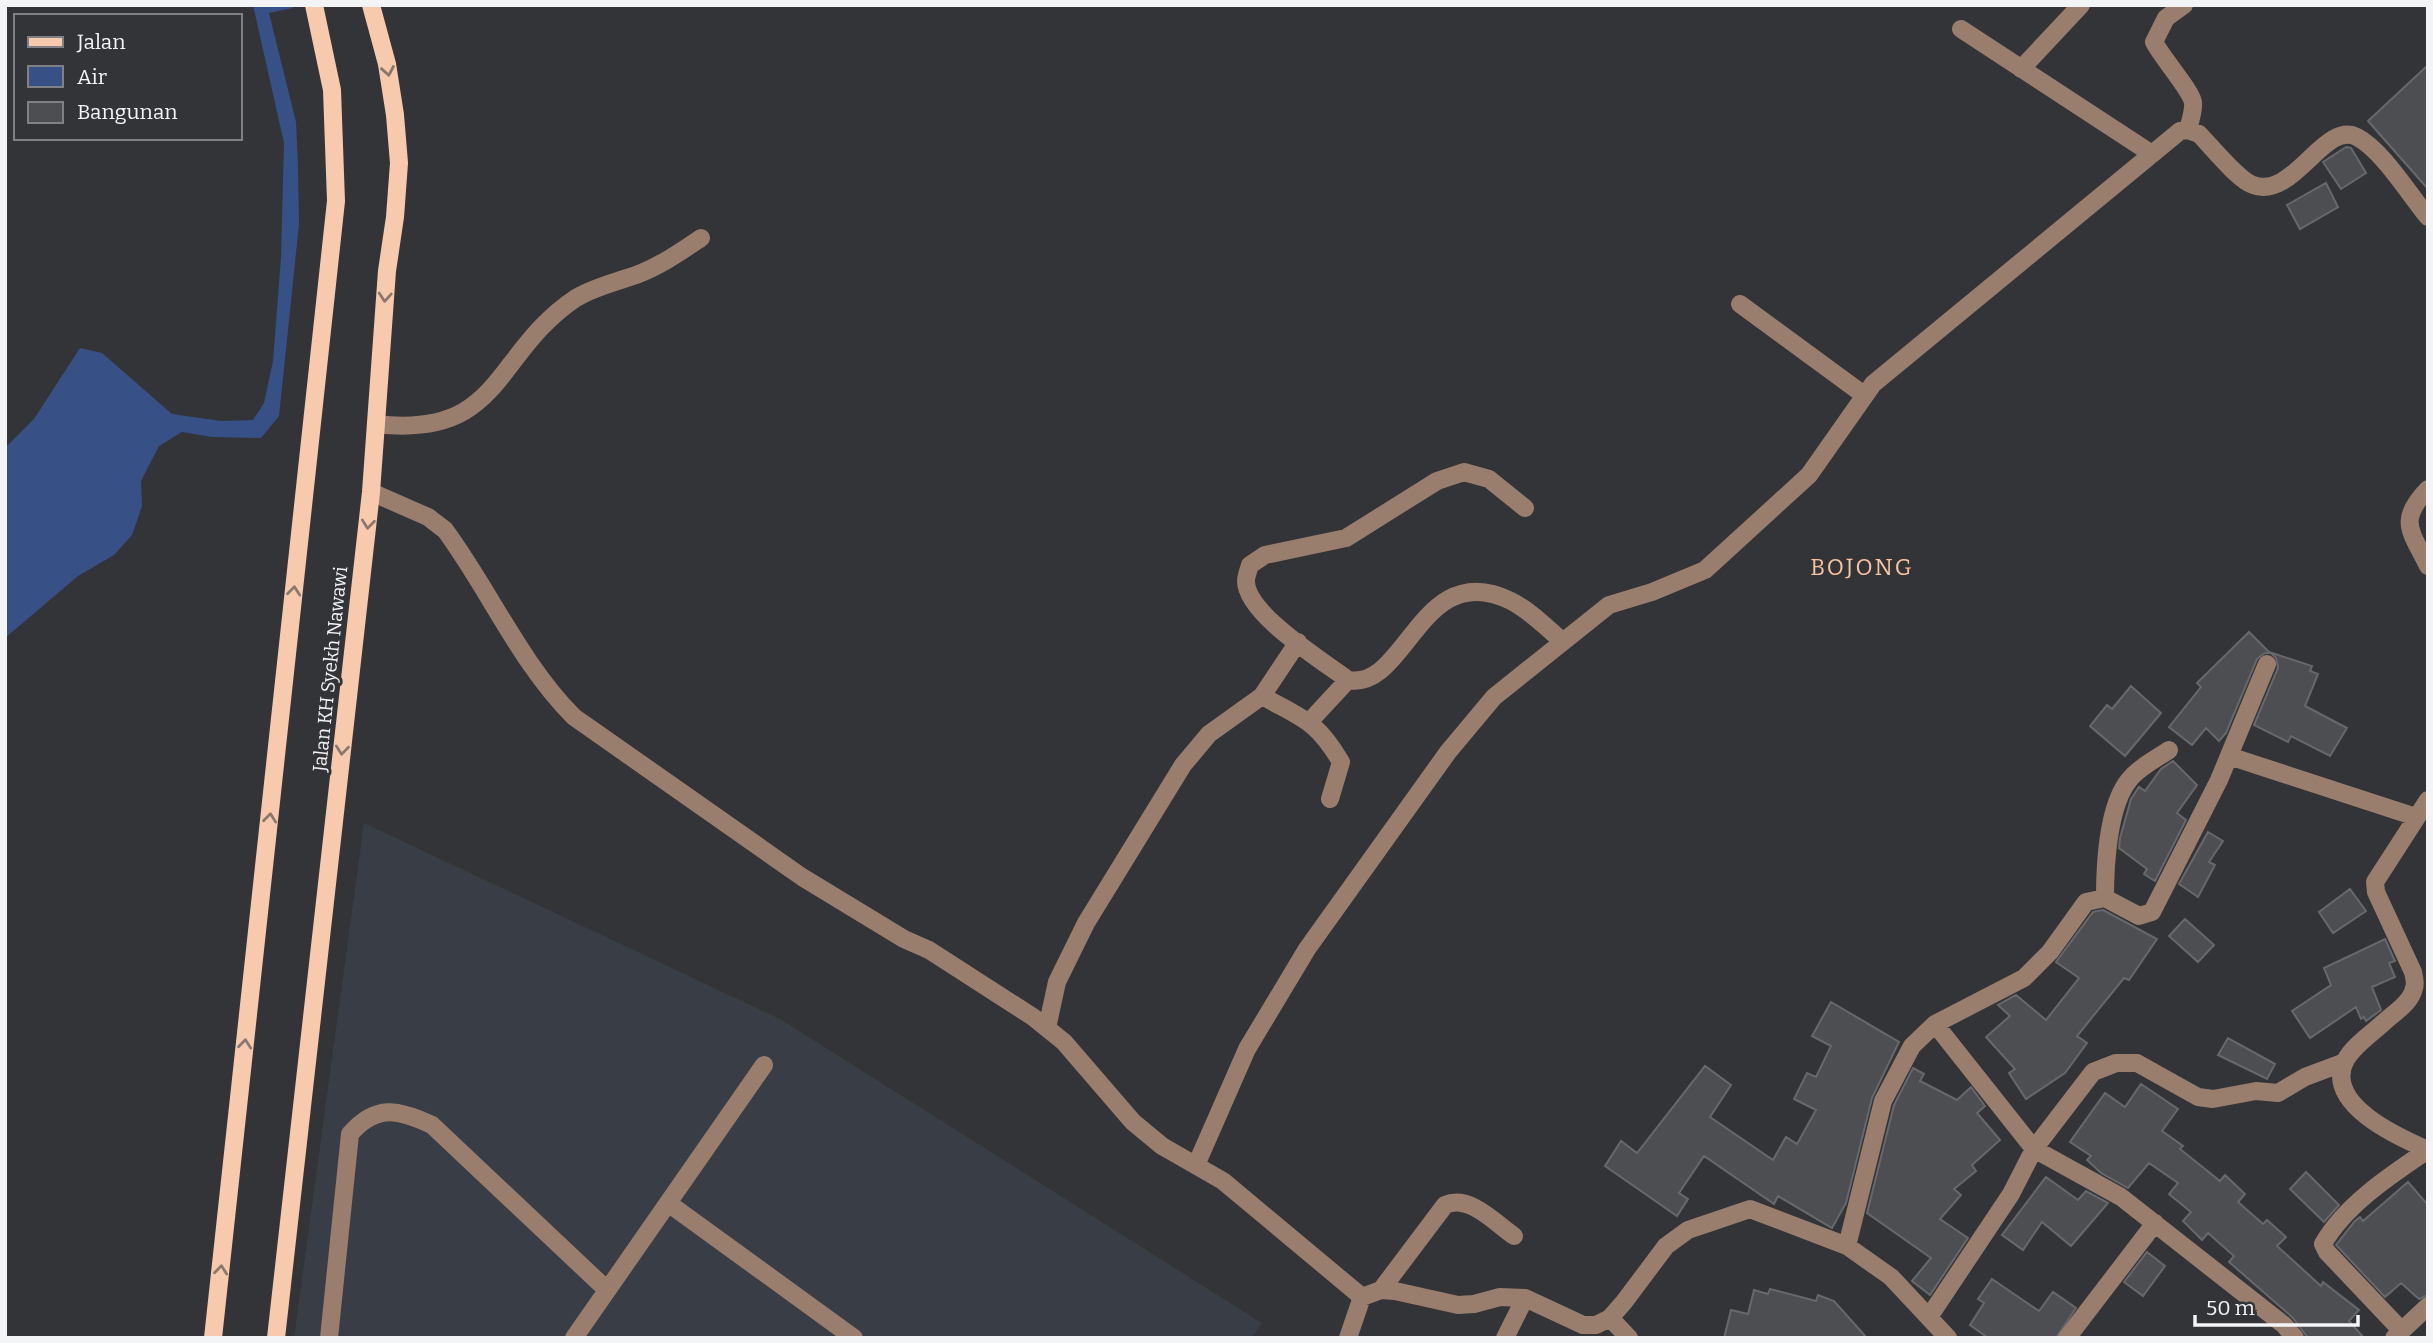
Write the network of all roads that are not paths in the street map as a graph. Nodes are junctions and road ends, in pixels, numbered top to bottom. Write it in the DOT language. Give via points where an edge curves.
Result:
graph roads {
  1 [pos="314,5"];
  2 [pos="371,5"];
  3 [pos="2081,5"];
  4 [pos="2184,5"];
  5 [pos="1961,29"];
  6 [pos="2021,69"];
  7 [pos="2188,130"];
  8 [pos="2152,154"];
  9 [pos="2428,217"];
  10 [pos="701,238"];
  11 [pos="1740,304"];
  12 [pos="1864,395"];
  13 [pos="376,424"];
  14 [pos="2428,489"];
  15 [pos="372,492"];
  16 [pos="1525,508"];
  17 [pos="2428,566"];
  18 [pos="1562,641"];
  19 [pos="1298,642"];
  20 [pos="2267,664"];
  21 [pos="1348,680"];
  22 [pos="1262,696"];
  23 [pos="1310,721"];
  24 [pos="2169,750"];
  25 [pos="2229,756"];
  26 [pos="1330,799"];
  27 [pos="2428,800"];
  28 [pos="2416,817"];
  29 [pos="2105,898"];
  30 [pos="1935,1024"];
  31 [pos="1046,1028"];
  32 [pos="2345,1062"];
  33 [pos="764,1065"];
  34 [pos="2034,1149"];
  35 [pos="2428,1150"];
  36 [pos="1197,1163"];
  37 [pos="668,1203"];
  38 [pos="2155,1223"];
  39 [pos="1514,1236"];
  40 [pos="1847,1246"];
  41 [pos="607,1290"];
  42 [pos="1381,1290"];
  43 [pos="1362,1297"];
  44 [pos="1525,1298"];
  45 [pos="2428,1306"];
  46 [pos="1928,1317"];
  47 [pos="1610,1318"];
  48 [pos="2397,1334"];
  49 [pos="213,1338"];
  50 [pos="276,1338"];
  51 [pos="328,1338"];
  52 [pos="574,1338"];
  53 [pos="854,1338"];
  54 [pos="1348,1338"];
  55 [pos="1505,1338"];
  56 [pos="1629,1338"];
  57 [pos="1948,1338"];
  58 [pos="2067,1338"];
  59 [pos="2295,1338"];
  49 -- 1 [label="main road, one-way" via="336,201 331,90"];
  2 -- 13 [label="main road, Jalan KH Syekh Nawawi, one-way" via="387,64 398,163"];
  3 -- 6 [label="street"];
  4 -- 7 [label="street" via="2166,18 2154,42 2193,103"];
  5 -- 6 [label="street"];
  6 -- 8 [label="street"];
  7 -- 8 [label="street" via="2180,131"];
  7 -- 9 [label="street" via="2199,134 2250,185 2267,188 2282,182 2336,136 2350,134 2377,154"];
  8 -- 12 [label="street"];
  10 -- 13 [label="street" via="663,263 577,298 467,412 419,426"];
  11 -- 12 [label="street"];
  12 -- 18 [label="street" via="1809,475 1705,570 1609,604"];
  13 -- 15 [label="main road, Jalan KH Syekh Nawawi"];
  14 -- 17 [label="street" via="2409,513 2408,526"];
  15 -- 31 [label="street" via="428,517 445,530 545,686 574,717 802,877 929,950"];
  15 -- 50 [label="main road, Jalan KH Syekh Nawawi, one-way"];
  16 -- 19 [label="street" via="1489,479 1464,472 1437,481 1346,538 1265,555 1250,565 1245,582 1255,604"];
  18 -- 21 [label="street" via="1513,601 1478,589 1455,594 1367,681"];
  18 -- 36 [label="street" via="1494,697 1358,874 1247,1049"];
  19 -- 21 [label="street"];
  19 -- 22 [label="street"];
  20 -- 25 [label="street"];
  21 -- 23 [label="street"];
  22 -- 23 [label="street"];
  22 -- 31 [label="street" via="1209,734 1183,765 1086,923 1058,982"];
  23 -- 26 [label="street" via="1341,762"];
  24 -- 29 [label="street" via="2129,779 2118,800 2105,866"];
  25 -- 28 [label="street"];
  25 -- 29 [label="street" via="2152,912 2140,916"];
  27 -- 28 [label="street"];
  28 -- 32 [label="street" via="2375,882 2415,986 2409,1001 2355,1047"];
  29 -- 30 [label="street" via="2086,902 2050,952 2024,978"];
  30 -- 34 [label="street"];
  30 -- 40 [label="street" via="1912,1046 1883,1101"];
  31 -- 36 [label="street" via="1082,1061 1133,1122 1162,1146"];
  32 -- 34 [label="street" via="2278,1093 2256,1091 2213,1099 2198,1097 2137,1063 2116,1063 2093,1072"];
  32 -- 35 [label="street" via="2341,1080 2350,1100 2389,1133"];
  33 -- 37 [label="street"];
  34 -- 38 [label="street" via="2121,1197"];
  34 -- 46 [label="street" via="2011,1194"];
  35 -- 48 [label="street" via="2375,1190 2323,1244"];
  36 -- 43 [label="street"];
  37 -- 41 [label="street"];
  37 -- 53 [label="street"];
  38 -- 58 [label="street"];
  38 -- 59 [label="street"];
  39 -- 42 [label="street" via="1466,1202 1456,1200 1445,1205"];
  40 -- 46 [label="street" via="1891,1277"];
  40 -- 47 [label="street" via="1750,1209 1714,1219 1666,1246"];
  41 -- 51 [label="street" via="432,1125 410,1114 378,1111 350,1134"];
  41 -- 52 [label="street"];
  42 -- 43 [label="street"];
  42 -- 44 [label="street" via="1458,1305 1500,1297"];
  43 -- 54 [label="street"];
  44 -- 47 [label="street" via="1583,1325"];
  44 -- 55 [label="street"];
  45 -- 48 [label="street"];
  46 -- 57 [label="street"];
  47 -- 56 [label="street"];
}
